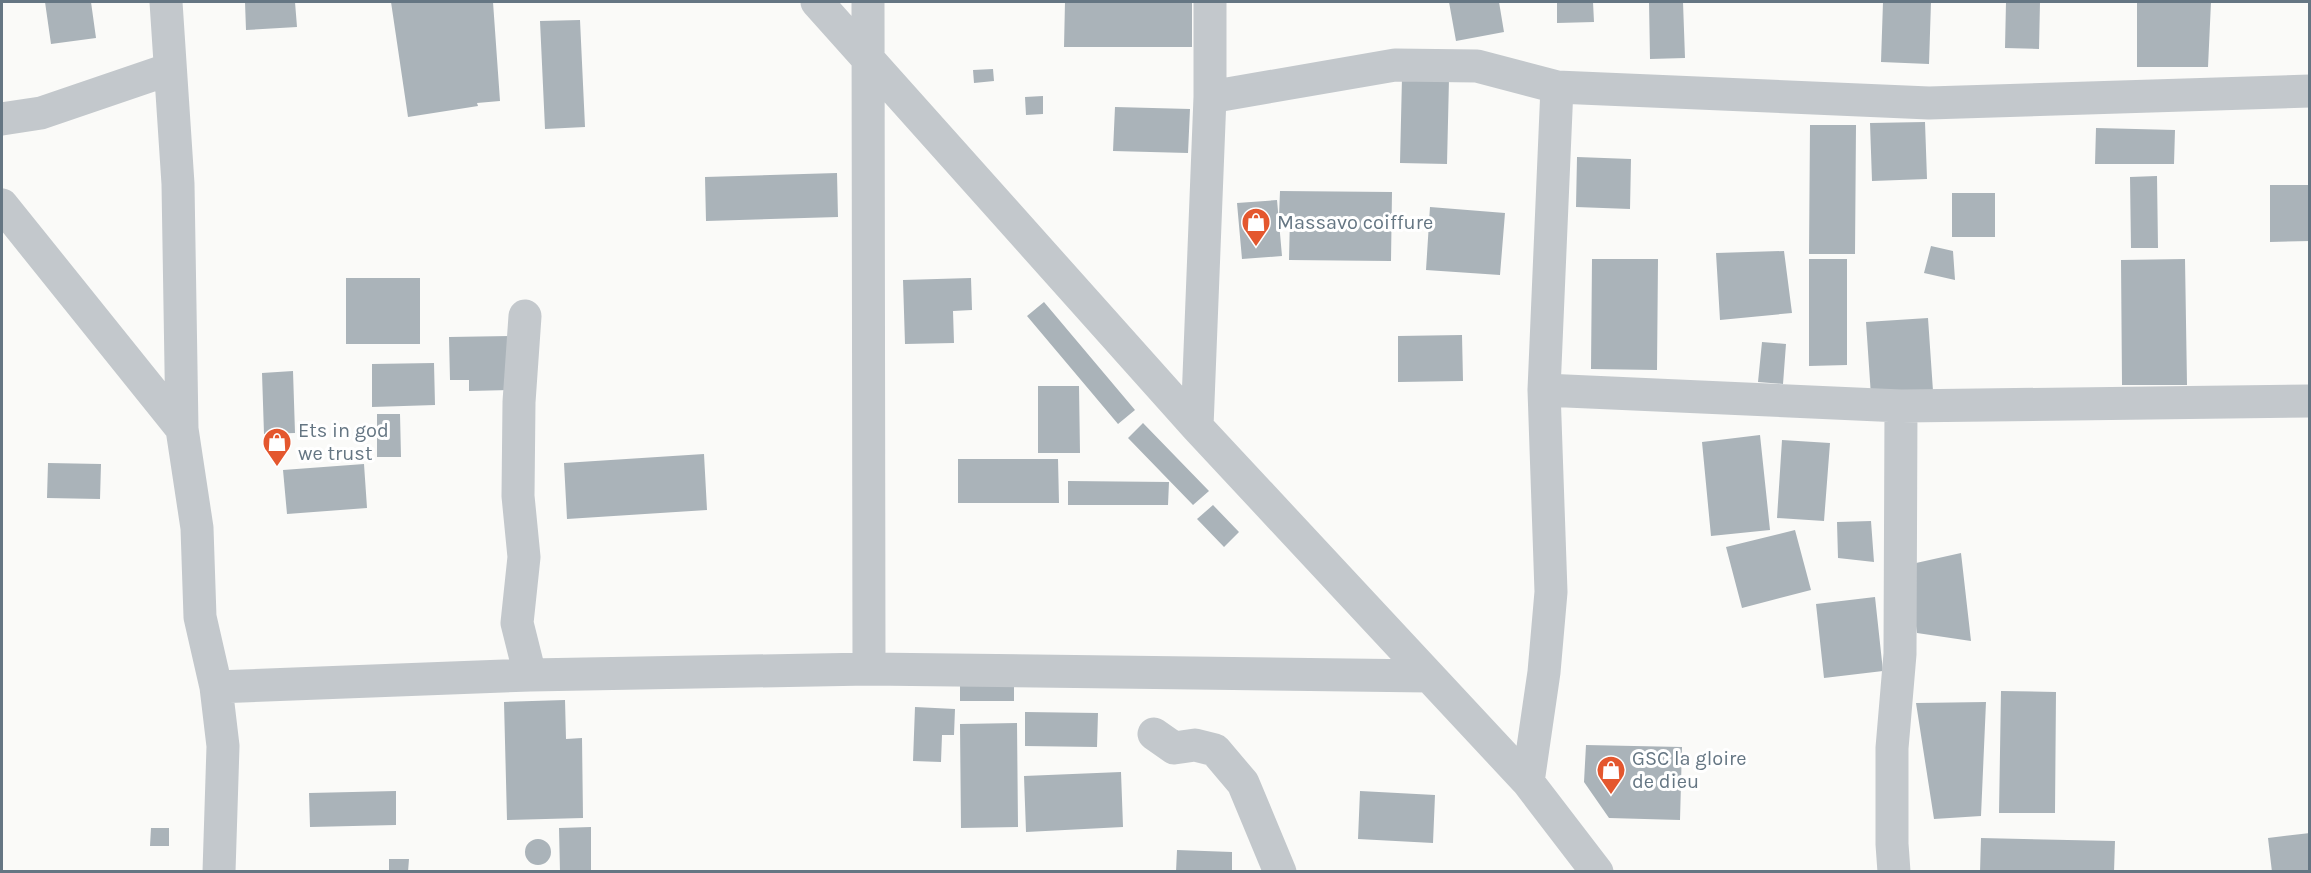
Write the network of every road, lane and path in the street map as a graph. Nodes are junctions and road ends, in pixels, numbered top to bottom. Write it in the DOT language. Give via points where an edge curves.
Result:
graph roads {
  1 [pos="166,2"];
  2 [pos="817,2"];
  3 [pos="868,2"];
  4 [pos="1210,2"];
  5 [pos="870,61"];
  6 [pos="170,69"];
  7 [pos="1557,87"];
  8 [pos="2310,91"];
  9 [pos="1210,97"];
  10 [pos="2,120"];
  11 [pos="2,205"];
  12 [pos="525,316"];
  13 [pos="1544,390"];
  14 [pos="2310,401"];
  15 [pos="1901,406"];
  16 [pos="1197,427"];
  17 [pos="182,429"];
  18 [pos="869,669"];
  19 [pos="530,675"];
  20 [pos="1428,676"];
  21 [pos="216,687"];
  22 [pos="1154,735"];
  23 [pos="1528,782"];
  24 [pos="219,872"];
  25 [pos="1280,872"];
  26 [pos="1598,872"];
  27 [pos="1894,872"];
  1 -- 6 [label="street"];
  2 -- 5 [label="street"];
  3 -- 5 [label="street"];
  4 -- 9 [label="street"];
  5 -- 16 [label="street"];
  5 -- 18 [label="street"];
  6 -- 10 [label="street" via="41,113"];
  6 -- 17 [label="street" via="178,184"];
  7 -- 8 [label="street" via="1929,103"];
  7 -- 9 [label="street" via="1477,66 1395,65"];
  7 -- 13 [label="street"];
  9 -- 16 [label="street"];
  11 -- 17 [label="street"];
  12 -- 19 [label="street" via="518,496 524,557 517,623"];
  13 -- 15 [label="street"];
  13 -- 23 [label="street" via="1551,592"];
  14 -- 15 [label="street"];
  15 -- 27 [label="street" via="1900,654 1892,748"];
  16 -- 20 [label="street"];
  17 -- 21 [label="street" via="197,528 200,617"];
  18 -- 19 [label="street"];
  18 -- 20 [label="street"];
  19 -- 21 [label="street"];
  20 -- 23 [label="street"];
  21 -- 24 [label="street" via="223,746"];
  22 -- 25 [label="street" via="1174,748 1195,745 1215,750 1243,783"];
  23 -- 26 [label="street"];
}
